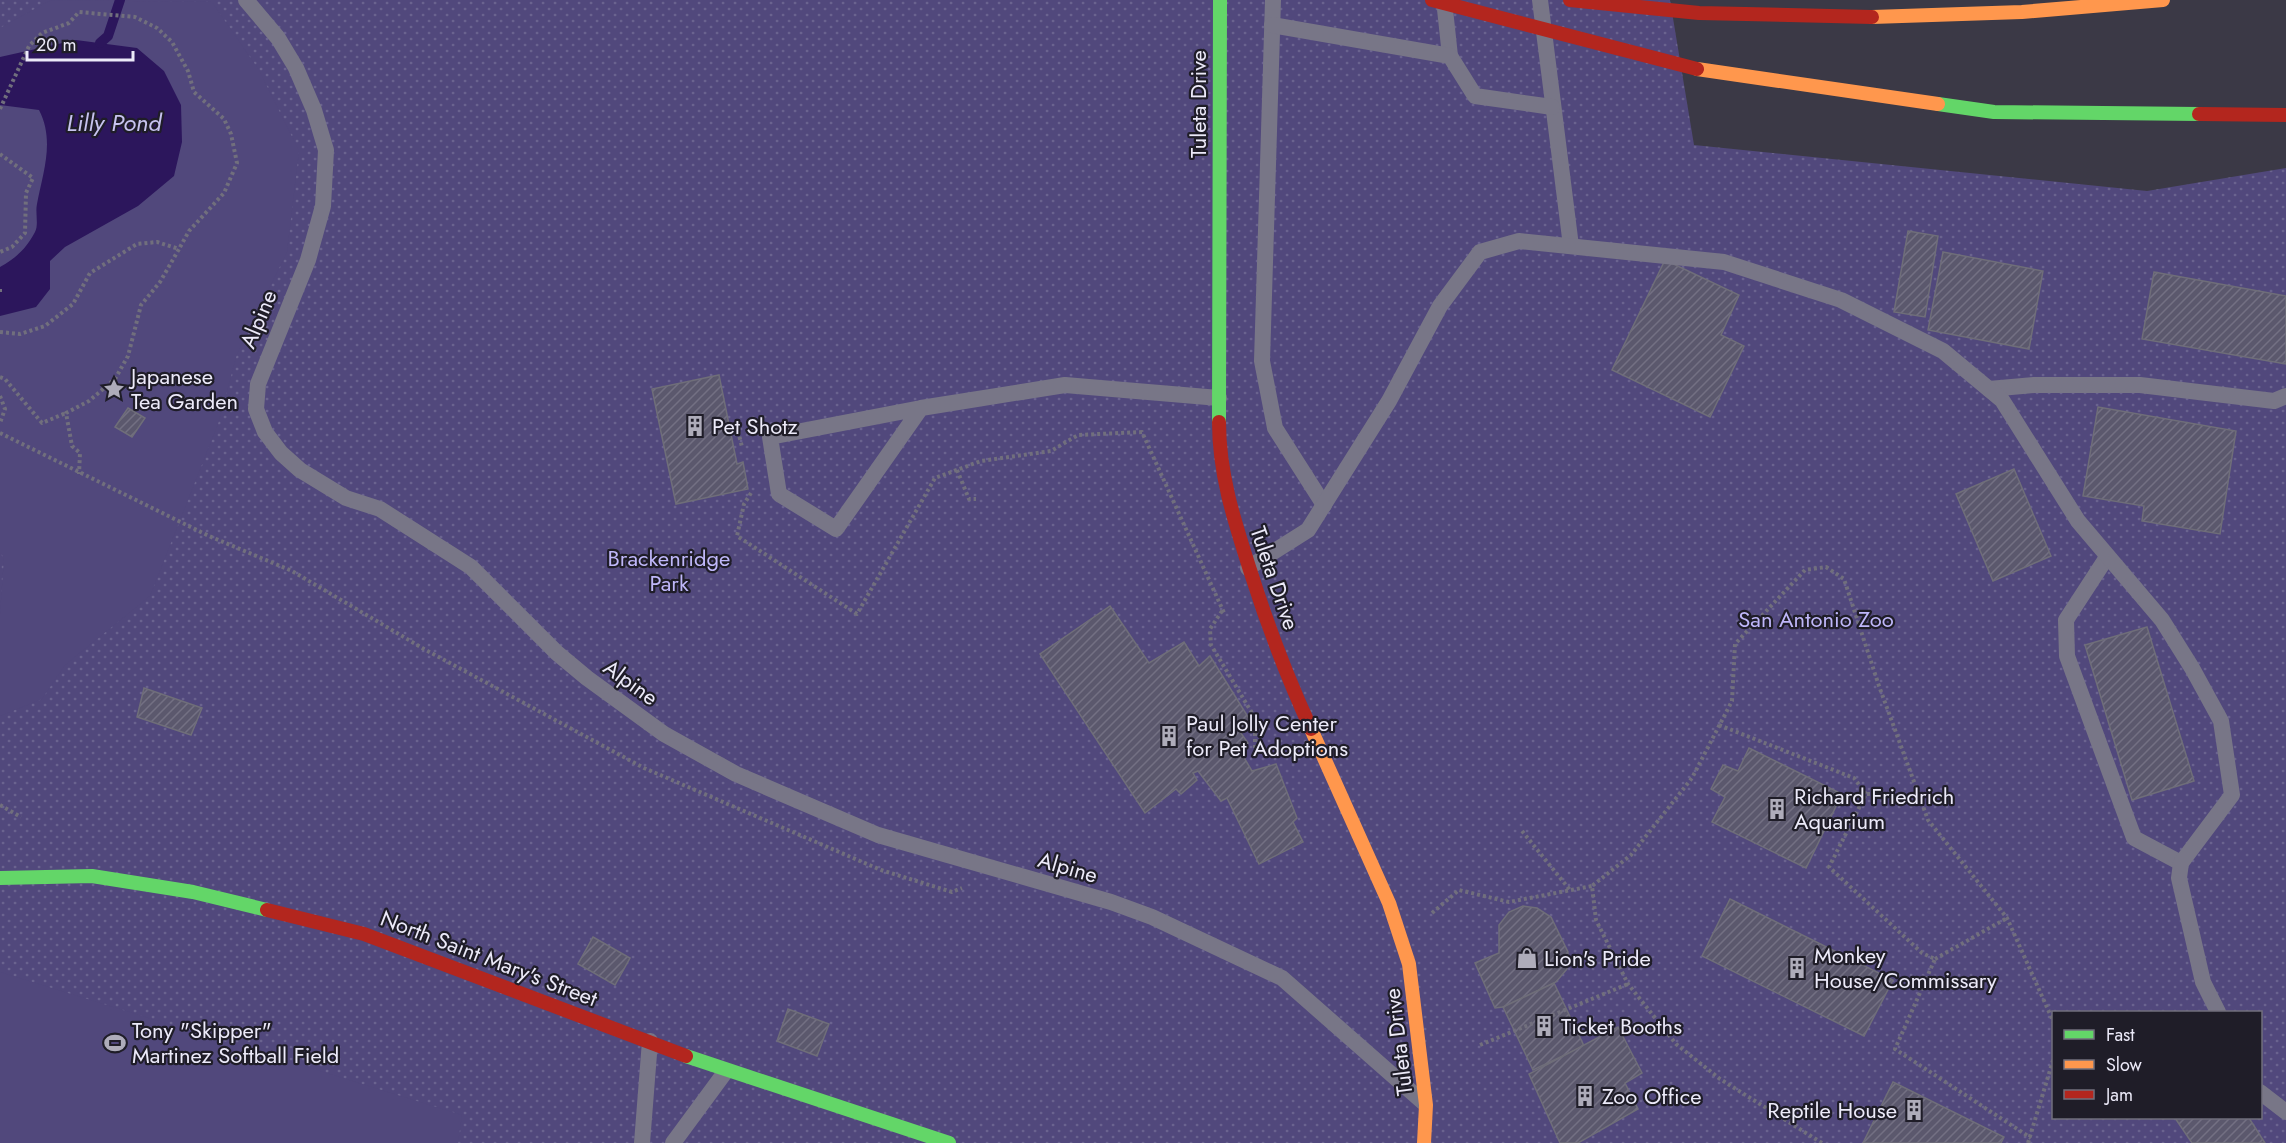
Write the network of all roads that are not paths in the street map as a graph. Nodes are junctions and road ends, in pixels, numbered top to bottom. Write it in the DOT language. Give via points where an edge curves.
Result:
graph roads {
  1 [pos="246,0"];
  2 [pos="1220,0"];
  3 [pos="1273,0"];
  4 [pos="1432,0"];
  5 [pos="1444,0"];
  6 [pos="1540,0"];
  7 [pos="1570,0"];
  8 [pos="2163,0"];
  9 [pos="1272,25"];
  10 [pos="1449,56"];
  11 [pos="1552,107"];
  12 [pos="2286,115"];
  13 [pos="1571,246"];
  14 [pos="1989,389"];
  15 [pos="2286,396"];
  16 [pos="1218,398"];
  17 [pos="921,408"];
  18 [pos="1324,504"];
  19 [pos="2107,557"];
  20 [pos="1248,568"];
  21 [pos="2181,863"];
  22 [pos="0,878"];
  23 [pos="2218,1011"];
  24 [pos="650,1041"];
  25 [pos="726,1071"];
  26 [pos="2262,1094"];
  27 [pos="1426,1105"];
  28 [pos="2286,1112"];
  29 [pos="642,1143"];
  30 [pos="673,1143"];
  31 [pos="949,1143"];
  32 [pos="1424,1143"];
  1 -- 27 [label="lane, Alpine" via="278,38 296,69 326,150 323,206 311,249 258,384 256,410 281,453 300,470 346,498 380,510 471,567 572,666 664,734 736,774 878,835 1152,917 1282,978"];
  2 -- 16 [label="main road, Tuleta Drive"];
  3 -- 9 [label="lane"];
  4 -- 12 [label="main road, bridge" via="1697,69 1994,112"];
  5 -- 10 [label="lane"];
  6 -- 11 [label="lane"];
  7 -- 8 [label="main road" via="1699,13 1860,17 2022,12"];
  9 -- 10 [label="lane"];
  9 -- 18 [label="lane" via="1262,361 1275,428"];
  10 -- 11 [label="lane" via="1475,96"];
  11 -- 13 [label="lane"];
  13 -- 14 [label="lane" via="1724,262 1841,300 1943,351"];
  13 -- 18 [label="lane" via="1519,241 1479,252 1440,306 1389,401"];
  14 -- 15 [label="lane" via="2140,385 2274,400"];
  14 -- 19 [label="lane" via="2002,400 2078,521"];
  16 -- 17 [label="lane" via="1065,385"];
  16 -- 20 [label="main road, Tuleta Drive" via="1219,449 1228,503"];
  17 -- 17 [label="lane" via="770,437 779,494 836,529"];
  18 -- 20 [label="lane" via="1308,530"];
  19 -- 21 [label="lane" via="2066,620 2067,656 2134,838"];
  19 -- 21 [label="lane" via="2162,620 2221,722 2232,795"];
  20 -- 27 [label="main road, Tuleta Drive" via="1292,687 1389,903 1409,964"];
  21 -- 23 [label="lane" via="2179,878 2203,982"];
  22 -- 24 [label="main road, North Saint Mary's Street" via="92,876 193,892 279,912 364,934"];
  24 -- 25 [label="main road, North Saint Mary's Street"];
  24 -- 29 [label="lane"];
  25 -- 30 [label="lane"];
  25 -- 31 [label="main road, North Saint Mary's Street"];
  26 -- 28 [label="lane"];
  27 -- 32 [label="main road, Tuleta Drive"];
}
